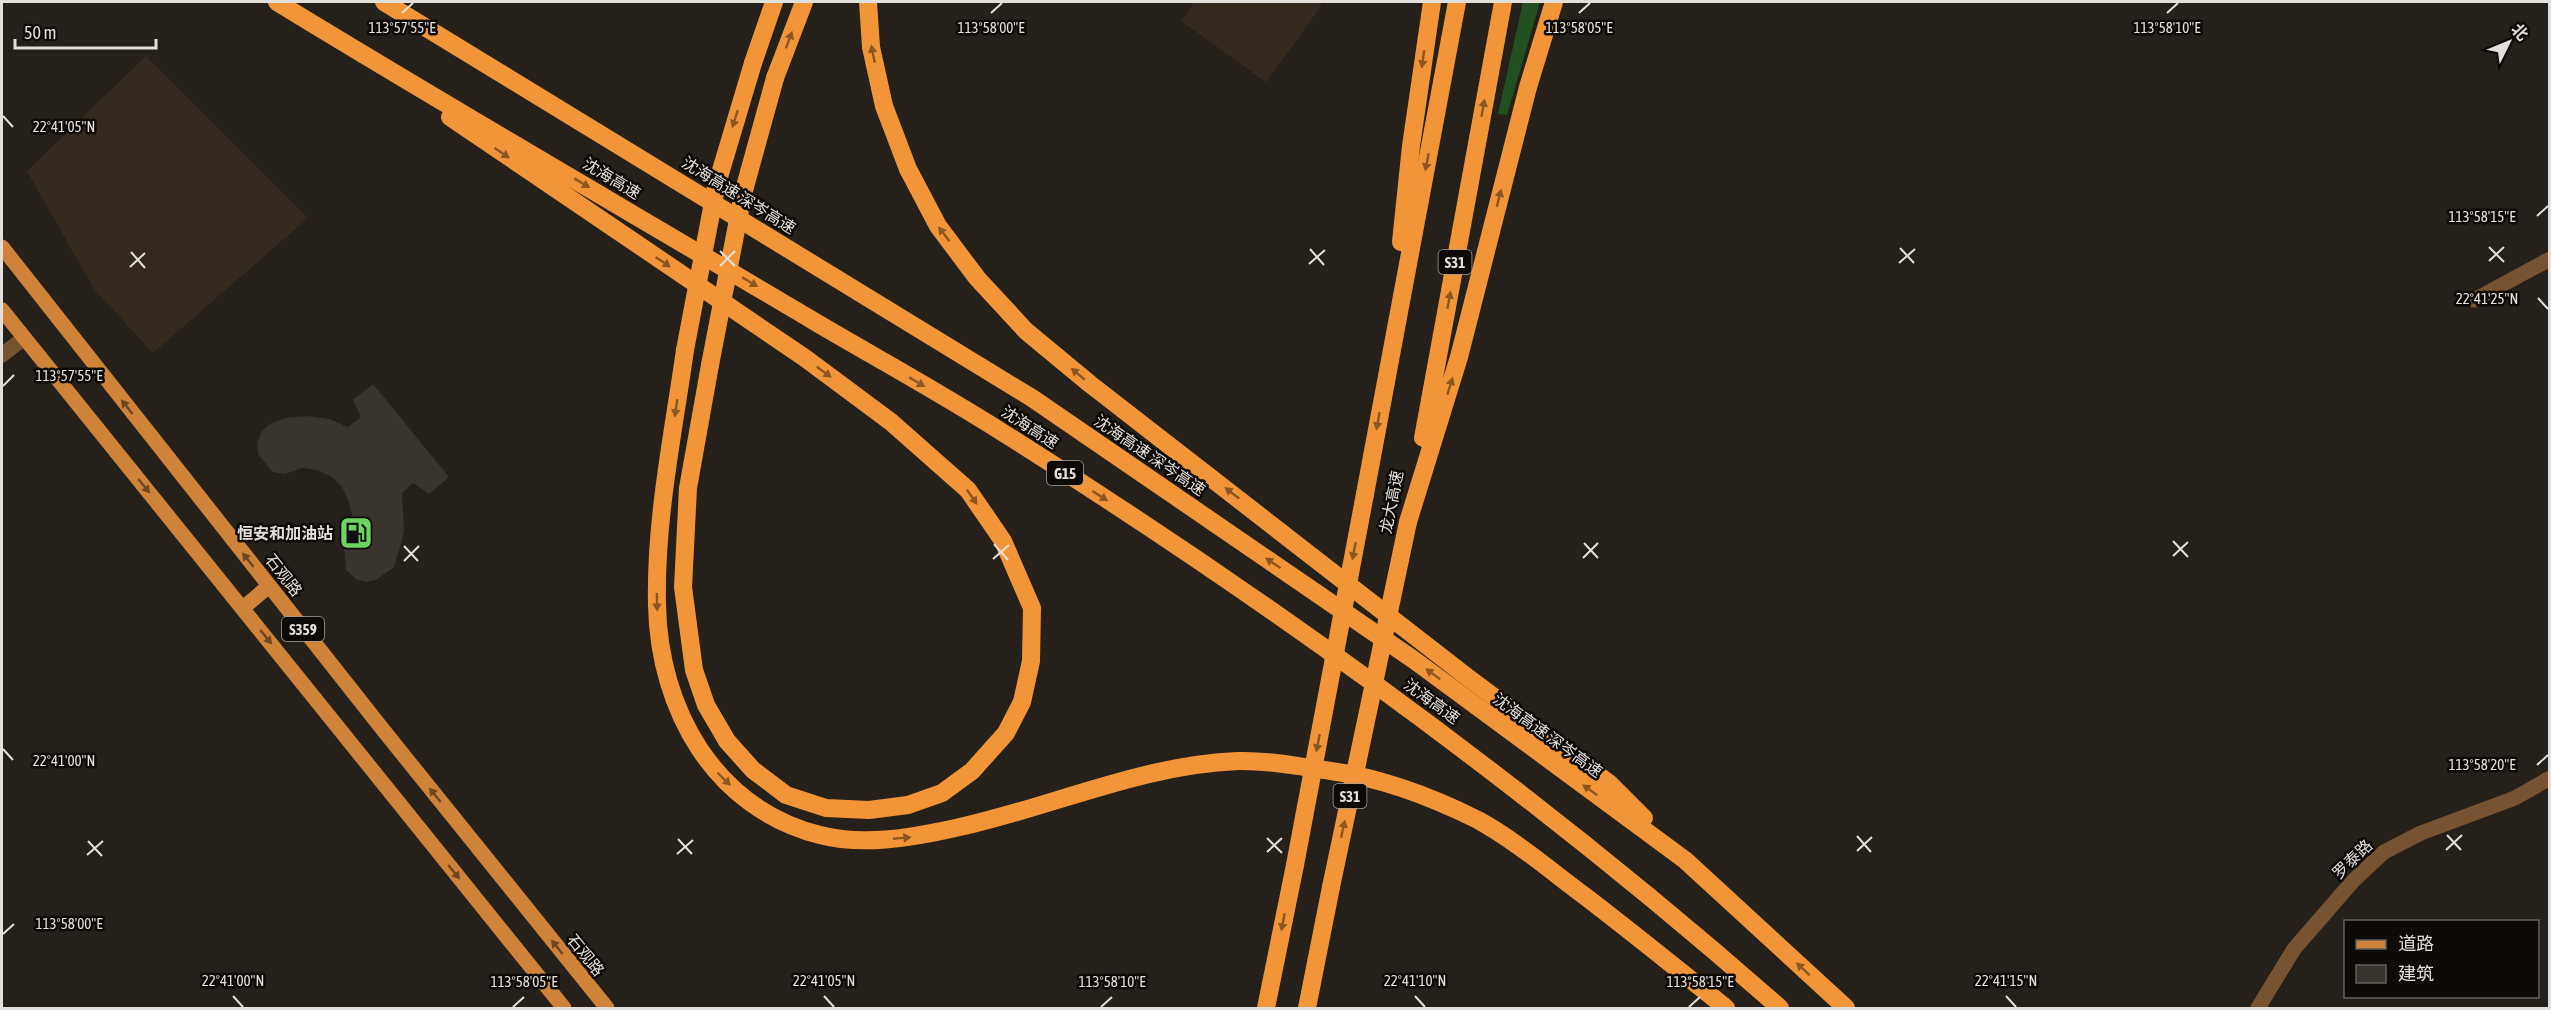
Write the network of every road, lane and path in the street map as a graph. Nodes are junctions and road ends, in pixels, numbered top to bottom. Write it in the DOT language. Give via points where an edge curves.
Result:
graph roads {
  1 [pos="277,2"];
  2 [pos="384,2"];
  3 [pos="774,2"];
  4 [pos="804,2"];
  5 [pos="868,2"];
  6 [pos="1432,2"];
  7 [pos="1457,2"];
  8 [pos="1503,2"];
  9 [pos="1554,2"];
  10 [pos="297,14"];
  11 [pos="2,247"];
  12 [pos="2550,259"];
  13 [pos="2474,300"];
  14 [pos="2,310"];
  15 [pos="24,338"];
  16 [pos="2,355"];
  17 [pos="1388,363"];
  18 [pos="1408,522"];
  19 [pos="270,586"];
  20 [pos="243,608"];
  21 [pos="2550,778"];
  22 [pos="1685,860"];
  23 [pos="564,1008"];
  24 [pos="607,1008"];
  25 [pos="1266,1008"];
  26 [pos="1307,1008"];
  27 [pos="1726,1008"];
  28 [pos="1780,1008"];
  29 [pos="1846,1008"];
  30 [pos="2258,1008"];
  1 -- 10 [label="highway, G15"];
  22 -- 2 [label="highway, 沈海高速 深岑高速 / G15, one-way" via="1414,660 1032,398"];
  3 -- 27 [label="highway, one-way, bridge" via="716,187 685,350 657,541 657,610 667,680 686,729 717,773 765,813 794,827 824,836 879,840 955,829 1122,779 1179,767 1241,761 1335,771 1414,791 1480,822 1644,941"];
  10 -- 4 [label="highway, one-way, bridge" via="805,358 891,422 968,490 1003,542 1032,608 1031,661 1022,702 1006,734 972,771 942,792 908,805 869,810 826,808 786,795 753,770 727,741 706,705 694,670 682,586 688,489 710,365 743,194 775,78"];
  22 -- 5 [label="highway, one-way" via="1610,784 1026,331 977,278 938,226 908,169 884,106 871,47"];
  6 -- 17 [label="highway, one-way" via="1411,146"];
  7 -- 17 [label="highway, 龙大高速 / S31, one-way"];
  18 -- 8 [label="highway, 龙大高速 / S31, one-way"];
  18 -- 9 [label="highway, one-way" via="1459,357 1525,98"];
  10 -- 28 [label="highway, 沈海高速 / G15, one-way" via="1004,433 1196,558 1360,673 1554,818"];
  19 -- 11 [label="main road, 石观路 / S359, one-way"];
  12 -- 13 [label="street"];
  14 -- 15 [label="main road, S359"];
  15 -- 16 [label="street"];
  15 -- 20 [label="main road, S359, one-way"];
  17 -- 25 [label="highway, 龙大高速 / S31, one-way, bridge"];
  26 -- 18 [label="highway, 龙大高速 / S31, one-way, bridge"];
  19 -- 20 [label="main road"];
  24 -- 19 [label="main road, 石观路 / S359, one-way"];
  20 -- 23 [label="main road, S359, one-way"];
  21 -- 30 [label="street, 罗泰路" via="2515,798 2421,833 2384,852 2353,881 2294,949"];
  29 -- 22 [label="highway, 沈海高速 深岑高速 / G15, one-way"];
}
